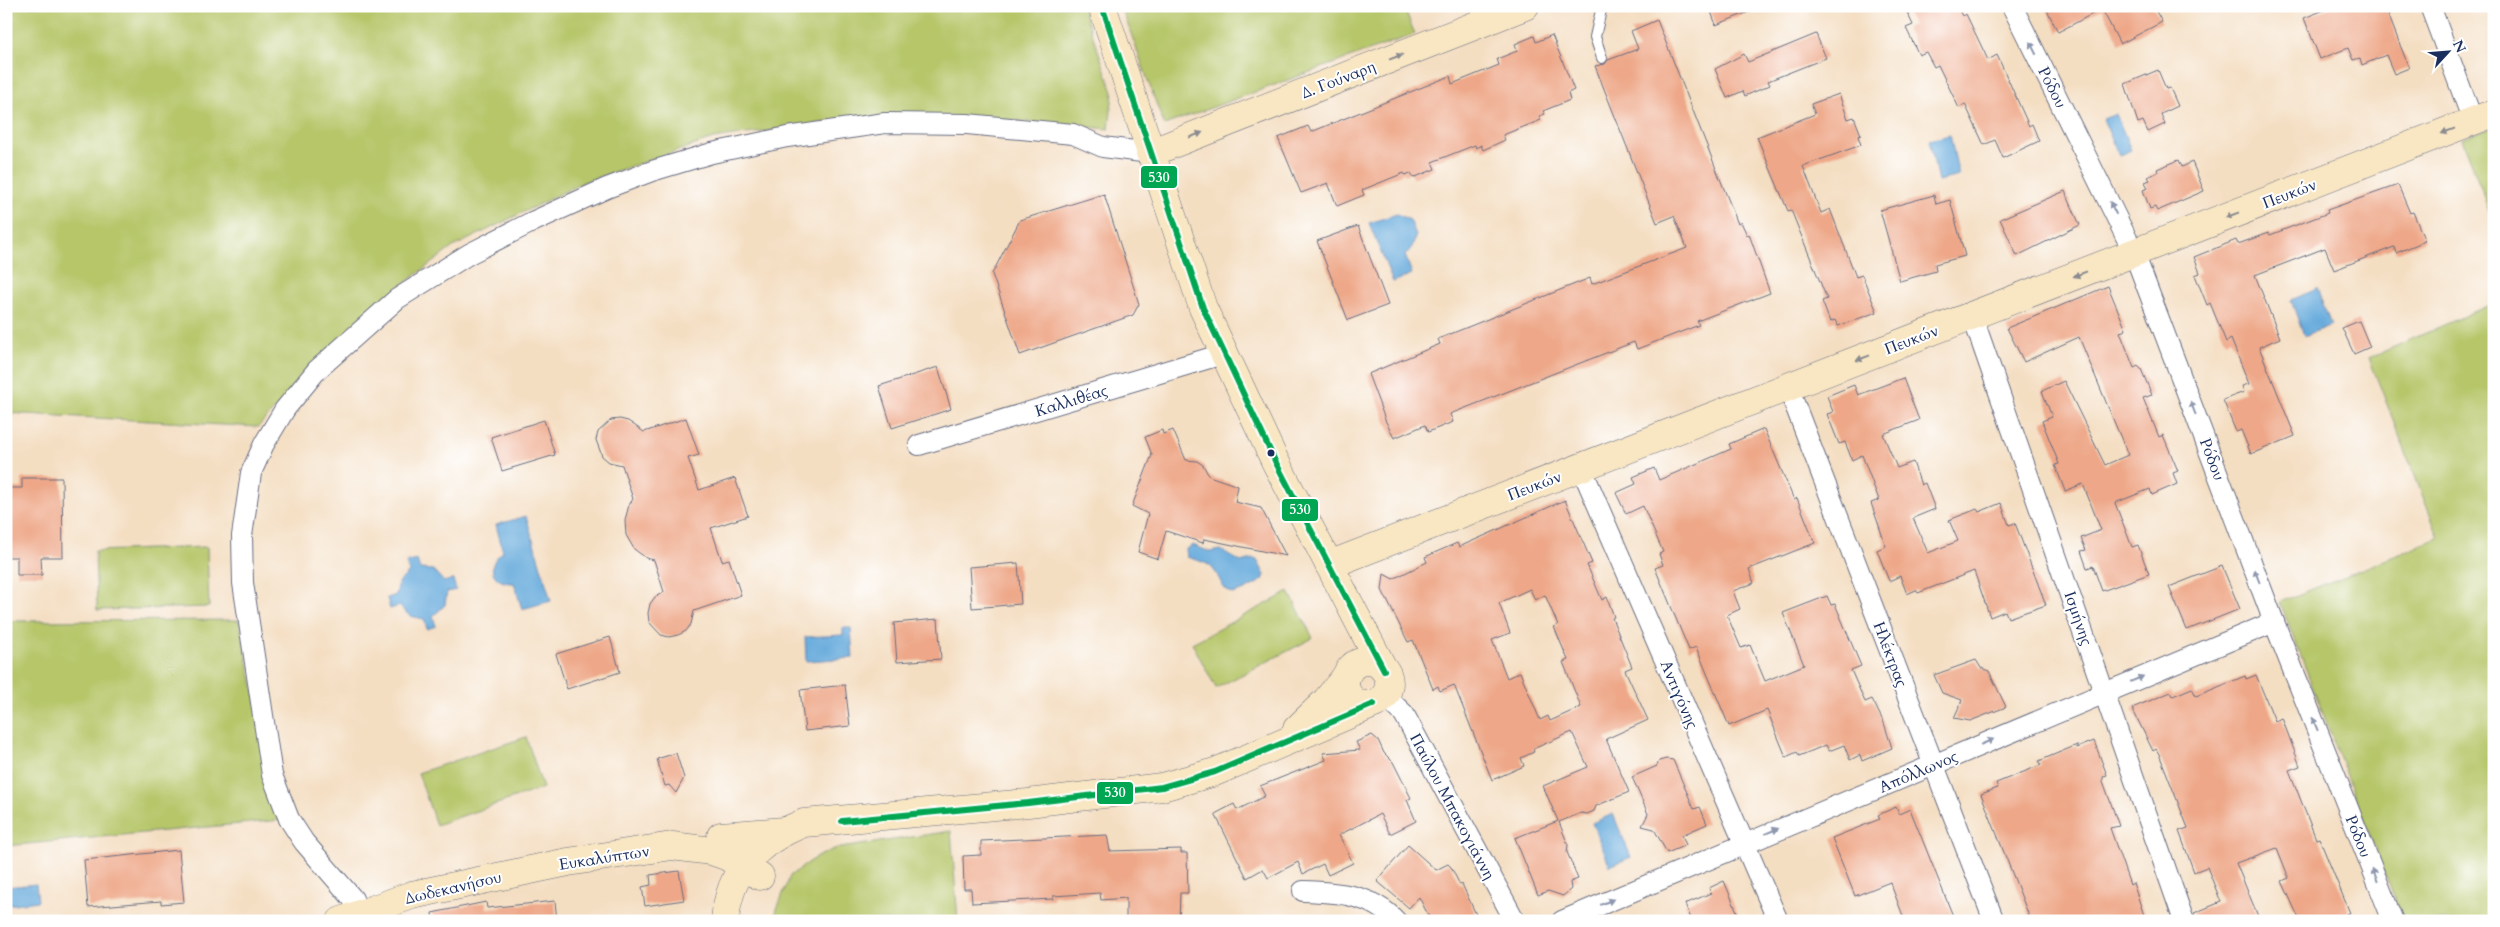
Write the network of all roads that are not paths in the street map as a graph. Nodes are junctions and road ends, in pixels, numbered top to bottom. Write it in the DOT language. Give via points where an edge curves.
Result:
graph roads {
  1 [pos="1102,6"];
  2 [pos="1525,6"];
  3 [pos="1602,6"];
  4 [pos="2012,6"];
  5 [pos="2430,6"];
  6 [pos="1602,58"];
  7 [pos="2484,117"];
  8 [pos="1150,152"];
  9 [pos="2134,253"];
  10 [pos="1972,315"];
  11 [pos="1224,354"];
  12 [pos="1788,387"];
  13 [pos="919,445"];
  14 [pos="1582,467"];
  15 [pos="1329,565"];
  16 [pos="1354,613"];
  17 [pos="2274,622"];
  18 [pos="1349,672"];
  19 [pos="1381,690"];
  20 [pos="2106,692"];
  21 [pos="1286,740"];
  22 [pos="1933,764"];
  23 [pos="842,821"];
  24 [pos="784,831"];
  25 [pos="1744,842"];
  26 [pos="717,844"];
  27 [pos="758,864"];
  28 [pos="537,868"];
  29 [pos="1302,891"];
  30 [pos="727,908"];
  31 [pos="354,919"];
  32 [pos="742,921"];
  33 [pos="1396,921"];
  34 [pos="1515,921"];
  35 [pos="1562,921"];
  36 [pos="1778,921"];
  37 [pos="1994,921"];
  38 [pos="2184,921"];
  39 [pos="2392,921"];
  1 -- 8 [label="street, Παύλου Μπακογιάννη"];
  8 -- 2 [label="street, Δ. Γούναρη, one-way"];
  3 -- 6 [label="lane" via="1595,37"];
  9 -- 4 [label="street, Ρόδου, one-way"];
  5 -- 7 [label="street"];
  7 -- 9 [label="street, Πευκών, one-way"];
  8 -- 11 [label="street, Παύλου Μπακογιάννη" via="1200,299"];
  8 -- 31 [label="street" via="1103,147 1073,134 967,124 885,122 787,137 712,153 608,188 469,254 396,298 317,370 284,409 251,473 242,536 243,583 272,775 304,842 353,899"];
  9 -- 10 [label="street, Πευκών, one-way"];
  17 -- 9 [label="street, Ρόδου, one-way"];
  10 -- 12 [label="street, Πευκών, one-way"];
  10 -- 20 [label="street, Ισμήνης"];
  11 -- 13 [label="street, Καλλιθέας"];
  11 -- 15 [label="street, Παύλου Μπακογιάννη"];
  12 -- 14 [label="street, Πευκών"];
  12 -- 22 [label="street, Ηλέκτρας"];
  14 -- 15 [label="street, Πευκών"];
  14 -- 25 [label="street, Αντιγόνης"];
  15 -- 16 [label="street, Παύλου Μπακογιάννη"];
  16 -- 18 [label="street, Παύλου Μπακογιάννη" via="1357,643"];
  16 -- 19 [label="street, Παύλου Μπακογιάννη"];
  20 -- 17 [label="street, Απόλλωνος, one-way"];
  39 -- 17 [label="street, Ρόδου, one-way"];
  18 -- 19 [label="street" via="1364,662 1378,664"];
  18 -- 19 [label="street" via="1345,682 1349,695 1360,704"];
  18 -- 21 [label="street" via="1326,701"];
  19 -- 21 [label="street"];
  19 -- 34 [label="street, Παύλου Μπακογιάννη" via="1404,714"];
  22 -- 20 [label="street, Απόλλωνος, one-way"];
  20 -- 38 [label="street, Ισμήνης"];
  21 -- 23 [label="street" via="1215,772 1162,787"];
  25 -- 22 [label="street, Απόλλωνος, one-way"];
  22 -- 37 [label="street, Ηλέκτρας"];
  23 -- 24 [label="street" via="804,823"];
  23 -- 27 [label="street" via="808,834"];
  24 -- 26 [label="street"];
  24 -- 27 [label="street"];
  35 -- 25 [label="street, Απόλλωνος, one-way"];
  25 -- 36 [label="street, Αντιγόνης"];
  26 -- 27 [label="street, Ευκαλύπτων" via="726,856"];
  26 -- 28 [label="street, Ευκαλύπτων" via="672,846"];
  26 -- 30 [label="street" via="724,870"];
  27 -- 30 [label="street"];
  27 -- 32 [label="street"];
  28 -- 31 [label="street, Δωδεκανήσου" via="412,895"];
  29 -- 33 [label="street" via="1363,898"];
}
